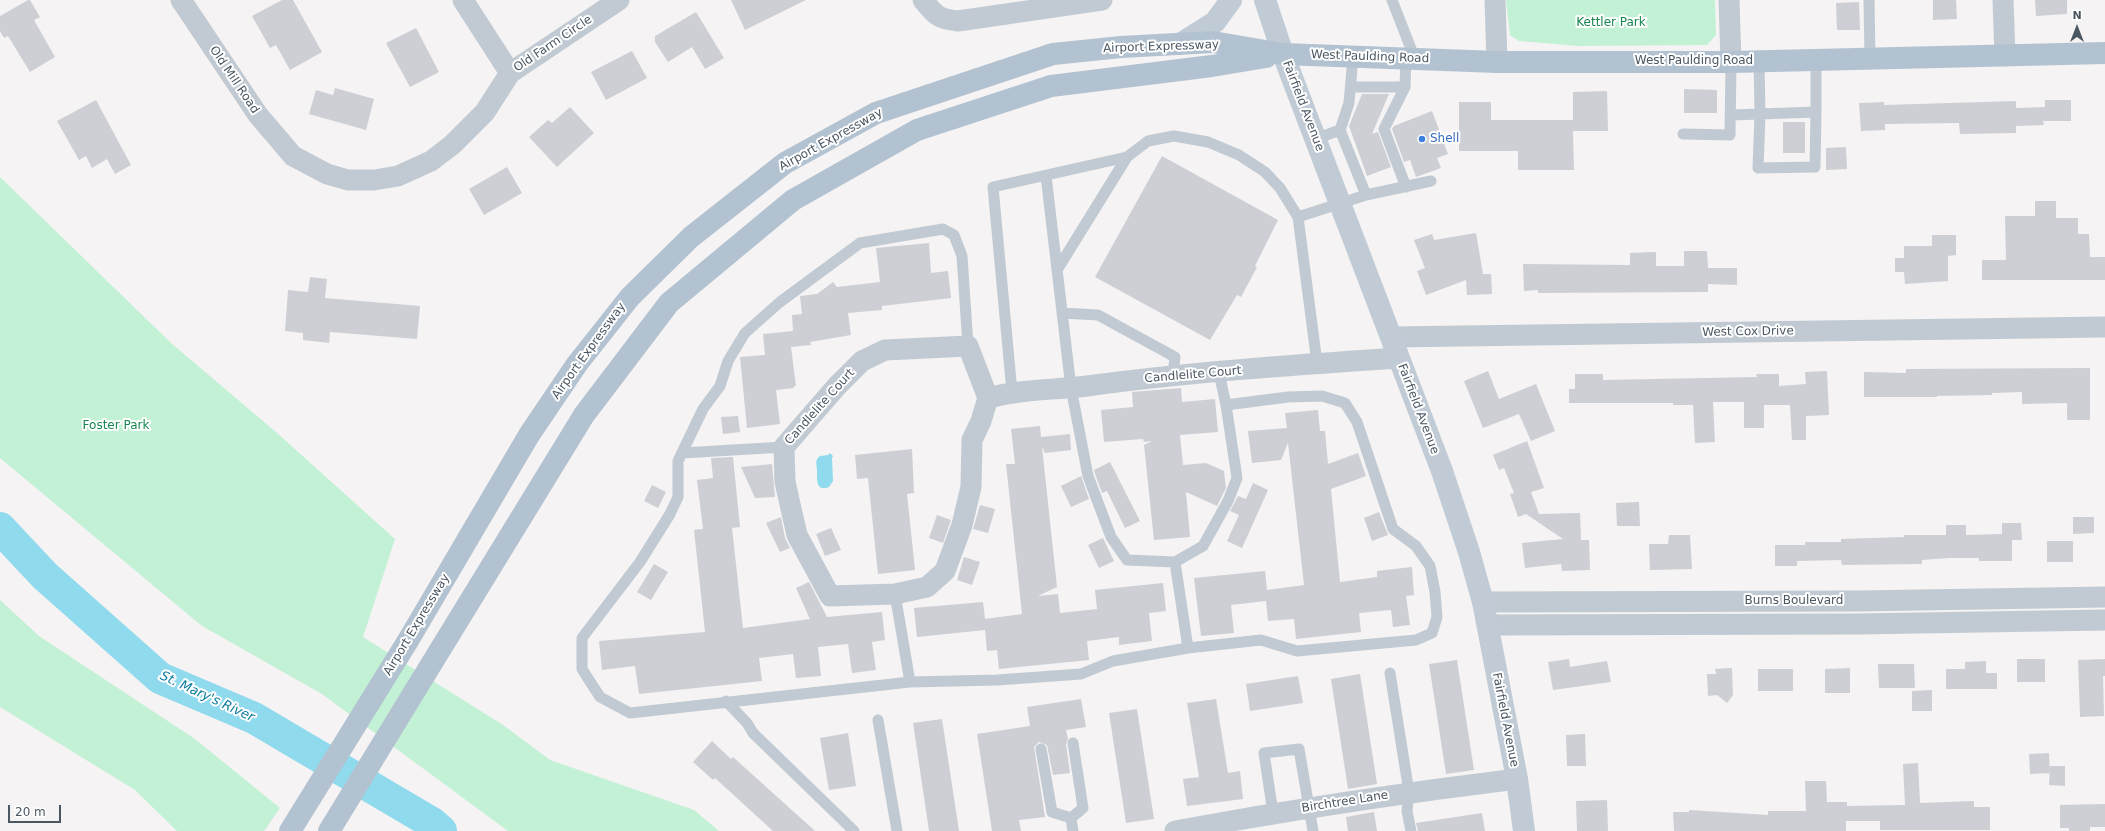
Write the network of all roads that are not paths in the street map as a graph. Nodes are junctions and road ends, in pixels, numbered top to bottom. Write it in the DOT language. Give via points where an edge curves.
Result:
graph roads {
  1 [pos="181,0"];
  2 [pos="463,0"];
  3 [pos="619,0"];
  4 [pos="923,0"];
  5 [pos="1102,0"];
  6 [pos="1231,0"];
  7 [pos="1265,0"];
  8 [pos="1392,0"];
  9 [pos="1495,0"];
  10 [pos="1729,0"];
  11 [pos="1869,0"];
  12 [pos="2003,0"];
  13 [pos="1180,44"];
  14 [pos="2105,53"];
  15 [pos="1283,54"];
  16 [pos="2005,56"];
  17 [pos="1354,57"];
  18 [pos="1870,58"];
  19 [pos="1410,59"];
  20 [pos="1816,60"];
  21 [pos="1759,61"];
  22 [pos="1497,62"];
  23 [pos="1731,62"];
  24 [pos="510,73"];
  25 [pos="1352,87"];
  26 [pos="1405,87"];
  27 [pos="1816,112"];
  28 [pos="1760,114"];
  29 [pos="1731,115"];
  30 [pos="1340,130"];
  31 [pos="1683,134"];
  32 [pos="1315,139"];
  33 [pos="293,156"];
  34 [pos="1127,157"];
  35 [pos="1046,176"];
  36 [pos="1431,181"];
  37 [pos="1406,186"];
  38 [pos="1366,195"];
  39 [pos="1340,204"];
  40 [pos="1298,217"];
  41 [pos="1057,270"];
  42 [pos="1062,313"];
  43 [pos="2105,327"];
  44 [pos="1391,337"];
  45 [pos="968,346"];
  46 [pos="1398,358"];
  47 [pos="1317,363"];
  48 [pos="1219,373"];
  49 [pos="1173,375"];
  50 [pos="1071,388"];
  51 [pos="1012,392"];
  52 [pos="988,398"];
  53 [pos="1226,405"];
  54 [pos="784,447"];
  55 [pos="682,453"];
  56 [pos="1175,562"];
  57 [pos="895,594"];
  58 [pos="2105,597"];
  59 [pos="1483,602"];
  60 [pos="2105,620"];
  61 [pos="1487,625"];
  62 [pos="1188,648"];
  63 [pos="1390,673"];
  64 [pos="910,682"];
  65 [pos="726,701"];
  66 [pos="878,720"];
  67 [pos="1073,743"];
  68 [pos="1040,749"];
  69 [pos="1517,779"];
  70 [pos="1409,792"];
  71 [pos="1309,808"];
  72 [pos="1273,813"];
  73 [pos="1071,818"];
  74 [pos="290,831"];
  75 [pos="329,831"];
  76 [pos="854,831"];
  77 [pos="897,831"];
  78 [pos="1073,831"];
  79 [pos="1175,831"];
  80 [pos="1313,831"];
  81 [pos="1410,831"];
  82 [pos="1524,831"];
  1 -- 33 [label="street, Old Mill Road" via="258,115"];
  2 -- 24 [label="street"];
  3 -- 24 [label="street, Old Farm Circle"];
  4 -- 5 [label="street" via="934,14 942,19 958,21"];
  6 -- 13 [label="main road" via="1215,22"];
  7 -- 15 [label="main road, Fairfield Avenue"];
  8 -- 19 [label="lane"];
  9 -- 22 [label="street"];
  10 -- 23 [label="street"];
  11 -- 18 [label="lane"];
  12 -- 16 [label="street"];
  13 -- 15 [label="main road, Airport Expressway" via="1213,42"];
  13 -- 74 [label="main road, Airport Expressway" via="1053,54 876,113 785,163 691,237 630,297 578,364 529,435 410,639"];
  14 -- 16 [label="main road, West Paulding Road"];
  15 -- 17 [label="main road, West Paulding Road"];
  15 -- 32 [label="main road, Fairfield Avenue"];
  15 -- 75 [label="main road, Airport Expressway" via="1212,66 1051,86 917,130 793,200 669,303 584,415"];
  16 -- 18 [label="main road, West Paulding Road"];
  17 -- 19 [label="main road, West Paulding Road"];
  17 -- 25 [label="lane"];
  18 -- 20 [label="main road, West Paulding Road"];
  19 -- 22 [label="main road, West Paulding Road"];
  19 -- 26 [label="lane"];
  20 -- 21 [label="main road, West Paulding Road"];
  20 -- 27 [label="lane"];
  21 -- 23 [label="main road, West Paulding Road"];
  21 -- 28 [label="lane"];
  22 -- 23 [label="main road, West Paulding Road"];
  23 -- 29 [label="lane"];
  24 -- 33 [label="street, Old Farm Circle" via="485,112 452,145 431,161 398,176 374,180 348,180 327,174"];
  25 -- 26 [label="lane"];
  25 -- 30 [label="lane" via="1353,104"];
  26 -- 37 [label="lane" via="1387,111 1381,130"];
  27 -- 28 [label="lane"];
  27 -- 28 [label="lane" via="1815,167 1758,168"];
  28 -- 29 [label="lane"];
  29 -- 31 [label="lane" via="1730,135"];
  30 -- 32 [label="lane"];
  30 -- 38 [label="lane" via="1349,139 1357,158"];
  32 -- 39 [label="main road, Fairfield Avenue"];
  34 -- 35 [label="lane"];
  34 -- 40 [label="lane" via="1148,141 1174,136 1208,142 1239,155 1265,172 1280,188"];
  34 -- 41 [label="lane"];
  35 -- 41 [label="lane"];
  35 -- 51 [label="lane" via="992,187"];
  36 -- 37 [label="lane"];
  37 -- 38 [label="lane"];
  38 -- 39 [label="lane"];
  39 -- 40 [label="lane"];
  39 -- 44 [label="main road, Fairfield Avenue"];
  40 -- 47 [label="lane"];
  41 -- 42 [label="lane"];
  42 -- 49 [label="lane" via="1098,315 1175,357"];
  42 -- 50 [label="lane"];
  43 -- 44 [label="street, West Cox Drive"];
  44 -- 46 [label="main road, Fairfield Avenue"];
  45 -- 52 [label="street"];
  45 -- 54 [label="street, Candlelite Court" via="885,350 862,361"];
  45 -- 55 [label="lane" via="962,256 954,235 943,229 860,243 780,302 745,332 728,361 720,386 703,409"];
  46 -- 47 [label="street, Candlelite Court"];
  46 -- 59 [label="main road, Fairfield Avenue" via="1442,471"];
  47 -- 48 [label="street, Candlelite Court"];
  48 -- 49 [label="street, Candlelite Court"];
  48 -- 53 [label="lane"];
  49 -- 50 [label="street, Candlelite Court"];
  50 -- 51 [label="street, Candlelite Court"];
  50 -- 56 [label="lane" via="1088,476 1111,537 1127,560"];
  51 -- 52 [label="street, Candlelite Court"];
  52 -- 57 [label="street, Candlelite Court" via="972,440 971,486 962,526 945,571 927,586"];
  53 -- 56 [label="lane" via="1237,471 1234,487 1203,546"];
  53 -- 62 [label="lane" via="1288,397 1322,396 1346,403 1357,422 1393,529 1416,546 1430,566 1438,617 1432,632 1416,640 1378,645 1297,651 1261,640"];
  54 -- 55 [label="lane"];
  54 -- 57 [label="street, Candlelite Court" via="785,482 797,535 830,596"];
  55 -- 65 [label="lane" via="678,461 678,497 640,562 582,638 582,669 600,697 630,713"];
  56 -- 62 [label="lane"];
  57 -- 64 [label="lane"];
  58 -- 59 [label="street, Burns Boulevard" via="1858,601"];
  59 -- 61 [label="main road, Fairfield Avenue"];
  60 -- 61 [label="street, Burns Boulevard" via="1858,624"];
  61 -- 69 [label="main road, Fairfield Avenue"];
  62 -- 64 [label="lane" via="1113,661 1081,674 996,680"];
  63 -- 70 [label="lane"];
  64 -- 65 [label="lane"];
  65 -- 76 [label="lane" via="753,732"];
  66 -- 77 [label="lane"];
  67 -- 73 [label="lane" via="1083,808"];
  68 -- 73 [label="lane" via="1052,812"];
  69 -- 70 [label="street, Birchtree Lane"];
  69 -- 82 [label="main road, Fairfield Avenue"];
  70 -- 71 [label="street, Birchtree Lane"];
  70 -- 81 [label="lane" via="1407,811"];
  71 -- 72 [label="street, Birchtree Lane"];
  71 -- 72 [label="lane" via="1299,749 1264,753"];
  71 -- 80 [label="lane"];
  72 -- 79 [label="street, Birchtree Lane"];
  73 -- 78 [label="lane"];
}
